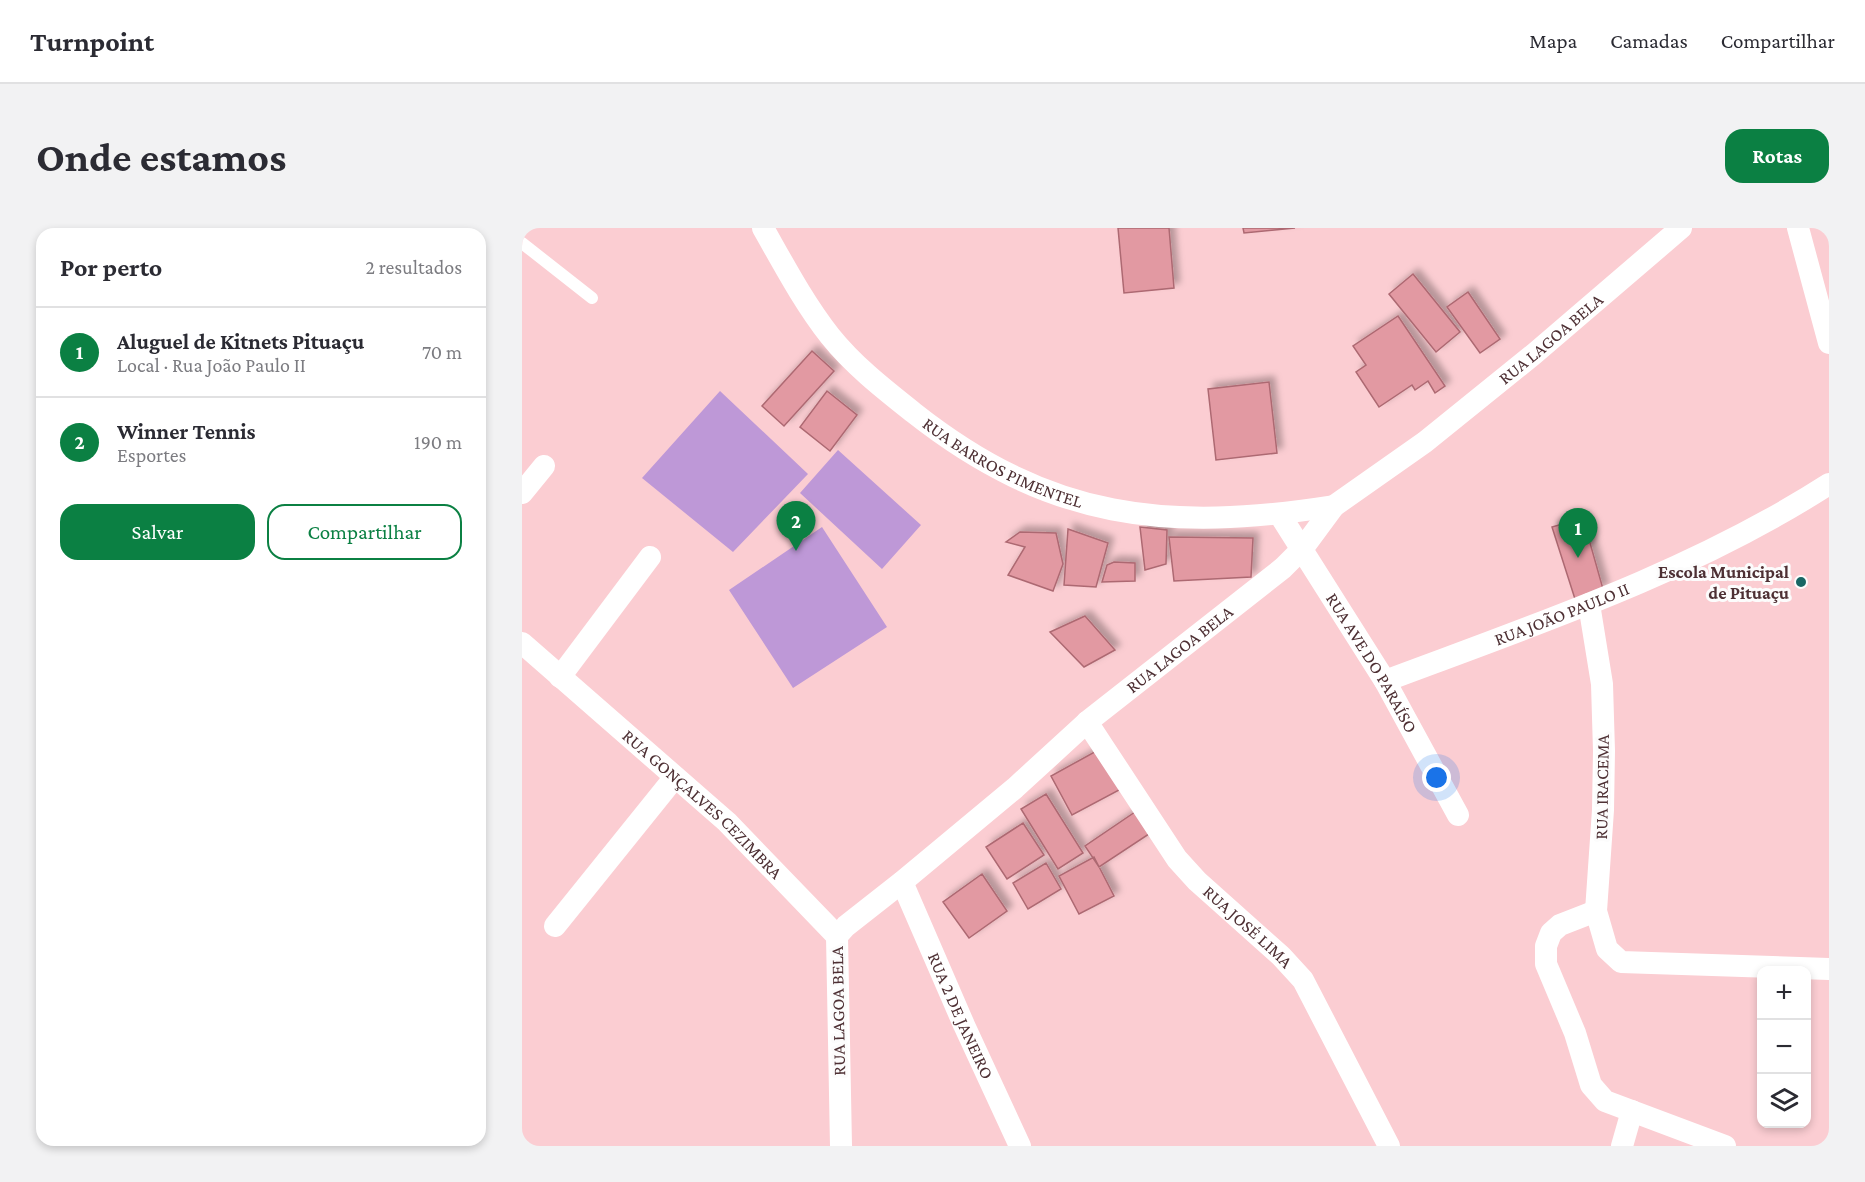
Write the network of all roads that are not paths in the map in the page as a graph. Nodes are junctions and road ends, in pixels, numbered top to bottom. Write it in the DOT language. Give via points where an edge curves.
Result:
graph roads {
  1 [pos="764,228"];
  2 [pos="1681,228"];
  3 [pos="1798,228"];
  4 [pos="522,243"];
  5 [pos="592,298"];
  6 [pos="1829,343"];
  7 [pos="544,466"];
  8 [pos="1829,484"];
  9 [pos="522,493"];
  10 [pos="1334,506"];
  11 [pos="1280,515"];
  12 [pos="1303,548"];
  13 [pos="650,557"];
  14 [pos="1589,604"];
  15 [pos="522,643"];
  16 [pos="560,677"];
  17 [pos="1385,681"];
  18 [pos="1087,722"];
  19 [pos="675,777"];
  20 [pos="1458,815"];
  21 [pos="902,882"];
  22 [pos="1596,911"];
  23 [pos="555,926"];
  24 [pos="837,936"];
  25 [pos="1829,969"];
  26 [pos="1632,1112"];
  27 [pos="841,1146"];
  28 [pos="1020,1146"];
  29 [pos="1389,1146"];
  30 [pos="1622,1146"];
  31 [pos="1725,1146"];
  1 -- 11 [label="street, RUA BARROS PIMENTEL" via="831,337 878,385 970,454 1022,482 1067,499 1132,514 1218,519"];
  2 -- 10 [label="street, RUA LAGOA BELA" via="1425,442"];
  3 -- 6 [label="street"];
  4 -- 5 [label="lane"];
  7 -- 9 [label="street"];
  8 -- 14 [label="street, RUA JOÃO PAULO II" via="1786,512 1695,559"];
  10 -- 11 [label="street, RUA BARROS PIMENTEL"];
  10 -- 12 [label="street, RUA LAGOA BELA"];
  11 -- 12 [label="street, RUA AVE DO PARAÍSO"];
  12 -- 17 [label="street, RUA AVE DO PARAÍSO"];
  12 -- 18 [label="street, RUA LAGOA BELA" via="1259,588"];
  13 -- 16 [label="street"];
  14 -- 17 [label="street, RUA JOÃO PAULO II"];
  14 -- 22 [label="street, RUA IRACEMA" via="1602,684 1604,751"];
  15 -- 16 [label="street, RUA GONÇALVES CEZIMBRA"];
  16 -- 19 [label="street, RUA GONÇALVES CEZIMBRA"];
  17 -- 20 [label="street, RUA AVE DO PARAÍSO"];
  18 -- 21 [label="street, RUA LAGOA BELA"];
  18 -- 29 [label="street, RUA JOSÉ LIMA" via="1178,859 1303,980"];
  19 -- 23 [label="street"];
  19 -- 24 [label="street, RUA GONÇALVES CEZIMBRA" via="727,822"];
  21 -- 24 [label="street, RUA LAGOA BELA"];
  21 -- 28 [label="street, RUA 2 DE JANEIRO"];
  22 -- 25 [label="street, RUA IRACEMA" via="1607,949 1622,962"];
  22 -- 26 [label="street" via="1551,933 1546,964 1575,1033 1591,1085 1605,1101"];
  24 -- 27 [label="street, RUA LAGOA BELA"];
  26 -- 30 [label="street"];
  26 -- 31 [label="street"];
}
